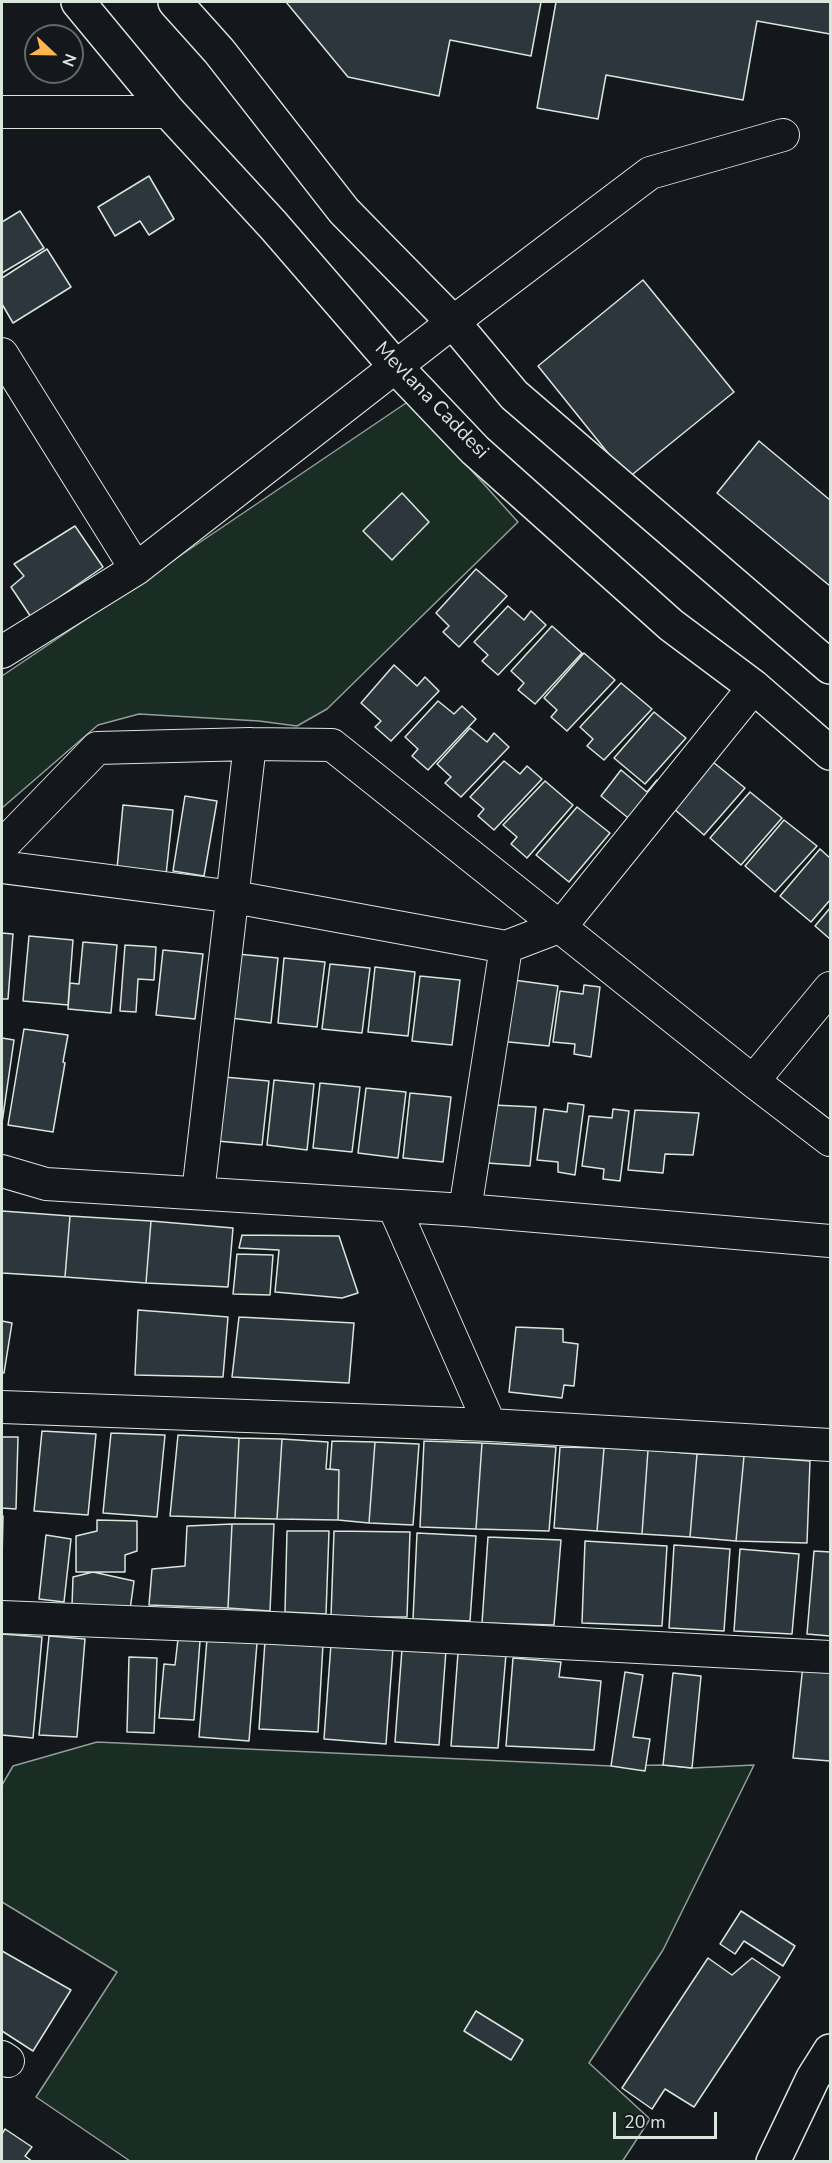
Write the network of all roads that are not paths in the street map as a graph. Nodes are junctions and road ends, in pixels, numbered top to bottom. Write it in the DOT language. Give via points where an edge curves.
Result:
graph roads {
  1 [pos="78,2"];
  2 [pos="175,2"];
  3 [pos="2,112"];
  4 [pos="169,112"];
  5 [pos="783,135"];
  6 [pos="453,322"];
  7 [pos="3,360"];
  8 [pos="396,367"];
  9 [pos="136,569"];
  10 [pos="2,652"];
  11 [pos="831,666"];
  12 [pos="754,687"];
  13 [pos="250,744"];
  14 [pos="831,753"];
  15 [pos="2,846"];
  16 [pos="2,867"];
  17 [pos="234,897"];
  18 [pos="561,926"];
  19 [pos="506,947"];
  20 [pos="831,988"];
  21 [pos="753,1081"];
  22 [pos="831,1140"];
  23 [pos="2,1172"];
  24 [pos="198,1193"];
  25 [pos="394,1207"];
  26 [pos="465,1210"];
  27 [pos="831,1242"];
  28 [pos="2,1407"];
  29 [pos="490,1425"];
  30 [pos="831,1445"];
  31 [pos="2,1617"];
  32 [pos="831,1657"];
  33 [pos="831,2051"];
  34 [pos="822,2080"];
  35 [pos="773,2162"];
  1 -- 4 [label="main road, Mevlana Caddesi"];
  2 -- 6 [label="main road" via="219,51 344,211"];
  3 -- 4 [label="street"];
  4 -- 8 [label="main road, Mevlana Caddesi"];
  5 -- 6 [label="street" via="650,173"];
  6 -- 8 [label="street"];
  6 -- 11 [label="main road" via="514,395"];
  7 -- 9 [label="street"];
  8 -- 9 [label="street"];
  8 -- 12 [label="main road, Mevlana Caddesi" via="484,458 670,625"];
  9 -- 10 [label="street"];
  12 -- 14 [label="main road, Mevlana Caddesi"];
  12 -- 18 [label="street"];
  13 -- 15 [label="street" via="97,747"];
  13 -- 17 [label="street"];
  13 -- 18 [label="street" via="332,745"];
  16 -- 17 [label="street"];
  17 -- 19 [label="street"];
  17 -- 24 [label="street"];
  18 -- 19 [label="street"];
  18 -- 21 [label="street"];
  19 -- 26 [label="street"];
  20 -- 21 [label="street"];
  21 -- 22 [label="street"];
  23 -- 24 [label="street" via="46,1184"];
  24 -- 25 [label="street"];
  25 -- 26 [label="street"];
  25 -- 29 [label="street"];
  26 -- 27 [label="street"];
  28 -- 29 [label="street"];
  29 -- 30 [label="street"];
  31 -- 32 [label="street"];
  33 -- 34 [label="main road"];
  34 -- 35 [label="main road"];
}
